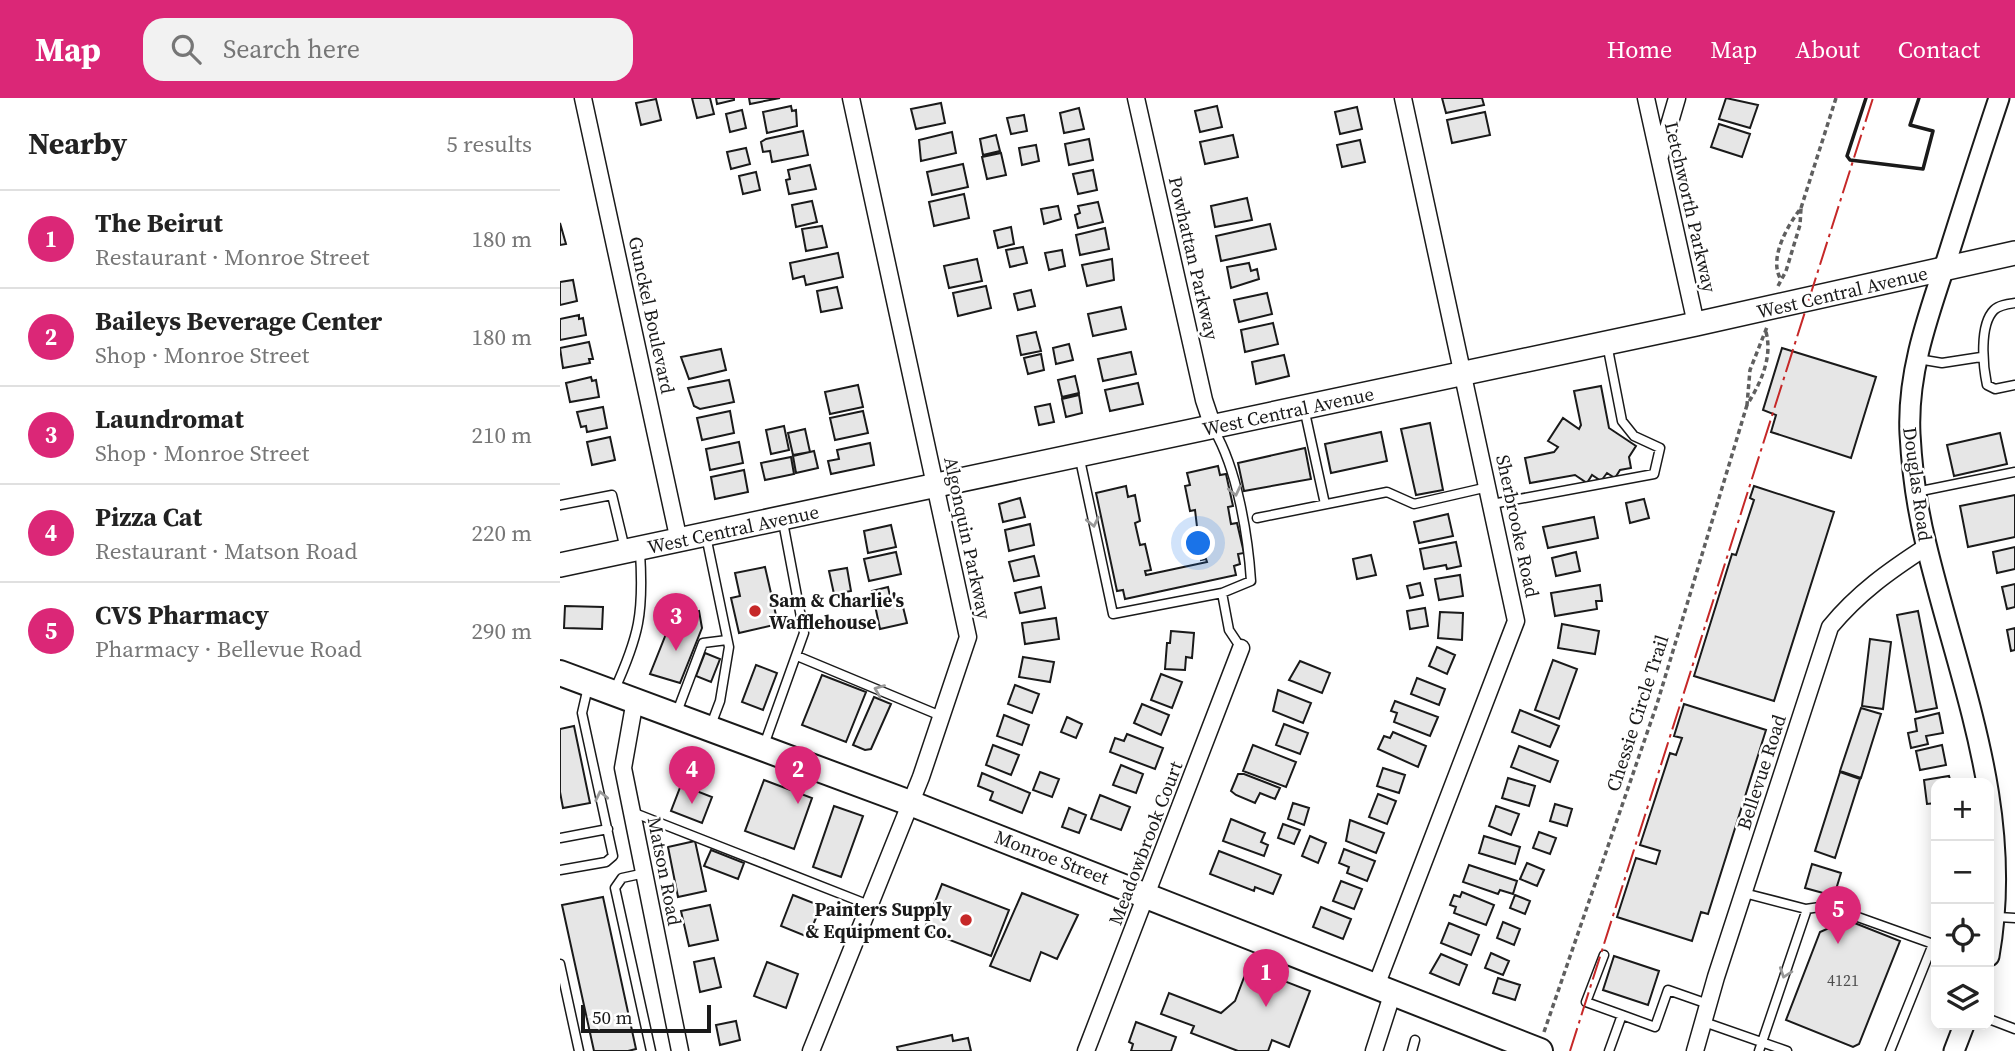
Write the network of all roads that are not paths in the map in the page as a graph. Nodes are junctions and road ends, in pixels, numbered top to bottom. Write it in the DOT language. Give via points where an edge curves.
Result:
graph roads {
  1 [pos="583,98"];
  2 [pos="850,98"];
  3 [pos="1136,98"];
  4 [pos="1403,98"];
  5 [pos="1646,98"];
  6 [pos="1677,98"];
  7 [pos="1999,98"];
  8 [pos="1659,158"];
  9 [pos="2015,253"];
  10 [pos="1944,270"];
  11 [pos="2015,303"];
  12 [pos="1696,324"];
  13 [pos="1607,343"];
  14 [pos="1981,357"];
  15 [pos="1918,359"];
  16 [pos="1463,374"];
  17 [pos="2015,385"];
  18 [pos="1304,408"];
  19 [pos="1213,427"];
  20 [pos="1079,455"];
  21 [pos="2015,472"];
  22 [pos="936,485"];
  23 [pos="1916,492"];
  24 [pos="1490,496"];
  25 [pos="1325,504"];
  26 [pos="560,505"];
  27 [pos="1256,518"];
  28 [pos="782,519"];
  29 [pos="706,535"];
  30 [pos="679,541"];
  31 [pos="1926,547"];
  32 [pos="633,551"];
  33 [pos="560,565"];
  34 [pos="1222,593"];
  35 [pos="727,639"];
  36 [pos="1241,648"];
  37 [pos="796,656"];
  38 [pos="560,673"];
  39 [pos="589,683"];
  40 [pos="624,696"];
  41 [pos="676,715"];
  42 [pos="942,716"];
  43 [pos="710,728"];
  44 [pos="763,748"];
  45 [pos="910,803"];
  46 [pos="632,812"];
  47 [pos="608,829"];
  48 [pos="560,838"];
  49 [pos="560,870"];
  50 [pos="645,873"];
  51 [pos="1744,893"];
  52 [pos="1148,894"];
  53 [pos="869,905"];
  54 [pos="1807,909"];
  55 [pos="2006,918"];
  56 [pos="1931,943"];
  57 [pos="1994,945"];
  58 [pos="1931,954"];
  59 [pos="1604,955"];
  60 [pos="560,964"];
  61 [pos="1384,989"];
  62 [pos="1709,1004"];
  63 [pos="1622,1016"];
  64 [pos="1994,1021"];
  65 [pos="1704,1022"];
  66 [pos="2015,1029"];
  67 [pos="1962,1030"];
  68 [pos="1415,1040"];
  69 [pos="1762,1042"];
  70 [pos="579,1051"];
  71 [pos="651,1051"];
  72 [pos="680,1051"];
  73 [pos="811,1051"];
  74 [pos="1086,1051"];
  75 [pos="1374,1051"];
  76 [pos="1412,1051"];
  77 [pos="1540,1051"];
  78 [pos="1609,1051"];
  79 [pos="1695,1051"];
  80 [pos="1759,1051"];
  81 [pos="1787,1051"];
  82 [pos="1890,1051"];
  83 [pos="1954,1051"];
  1 -- 30 [label="street, Gunckel Boulevard"];
  2 -- 22 [label="street, Algonquin Parkway"];
  3 -- 19 [label="street, Powhattan Parkway"];
  4 -- 16 [label="street, Sherbrooke Road"];
  5 -- 8 [label="street, Letchworth Parkway"];
  6 -- 8 [label="street"];
  7 -- 10 [label="street, Douglas Road"];
  8 -- 12 [label="street, Letchworth Parkway"];
  9 -- 10 [label="main road, West Central Avenue"];
  10 -- 12 [label="main road, West Central Avenue"];
  10 -- 15 [label="street, Douglas Road"];
  11 -- 14 [label="lane" via="1996,307 1991,313"];
  12 -- 13 [label="main road, West Central Avenue"];
  13 -- 16 [label="main road, West Central Avenue"];
  13 -- 24 [label="lane" via="1622,421 1634,436 1660,448 1654,474"];
  14 -- 15 [label="lane" via="1942,363"];
  14 -- 17 [label="lane" via="1987,385 1995,389"];
  15 -- 23 [label="street, Douglas Road" via="1910,415"];
  16 -- 18 [label="main road, West Central Avenue"];
  16 -- 24 [label="street, Sherbrooke Road"];
  18 -- 19 [label="main road, West Central Avenue"];
  18 -- 25 [label="lane"];
  19 -- 20 [label="main road, West Central Avenue"];
  19 -- 34 [label="lane, one-way" via="1225,449 1251,581"];
  20 -- 22 [label="main road, West Central Avenue"];
  20 -- 34 [label="lane, one-way" via="1113,614"];
  21 -- 23 [label="lane"];
  22 -- 28 [label="main road, West Central Avenue"];
  22 -- 42 [label="street, Algonquin Parkway" via="968,637"];
  23 -- 31 [label="street, Douglas Road"];
  24 -- 25 [label="lane" via="1414,504 1387,492"];
  24 -- 61 [label="street, Sherbrooke Road" via="1516,621"];
  25 -- 27 [label="lane"];
  26 -- 32 [label="lane" via="612,495"];
  28 -- 29 [label="main road, West Central Avenue"];
  28 -- 37 [label="lane" via="804,633"];
  29 -- 30 [label="main road, West Central Avenue"];
  29 -- 35 [label="lane"];
  30 -- 32 [label="main road, West Central Avenue"];
  31 -- 51 [label="street, Bellevue Road" via="1876,579 1830,627"];
  31 -- 55 [label="street, Douglas Road" via="1994,769"];
  32 -- 33 [label="main road, West Central Avenue"];
  32 -- 40 [label="lane" via="643,601"];
  34 -- 36 [label="lane" via="1230,629"];
  35 -- 41 [label="lane" via="702,643"];
  35 -- 43 [label="lane" via="720,701"];
  36 -- 52 [label="street, Meadowbrook Court"];
  42 -- 37 [label="lane, one-way"];
  37 -- 44 [label="lane"];
  38 -- 39 [label="main road, Monroe Street"];
  39 -- 40 [label="main road, Monroe Street"];
  47 -- 39 [label="lane, one-way" via="582,713"];
  40 -- 41 [label="main road, Monroe Street"];
  40 -- 46 [label="street, Matson Road" via="623,768"];
  41 -- 43 [label="main road, Monroe Street"];
  42 -- 45 [label="street, Algonquin Parkway"];
  43 -- 44 [label="main road, Monroe Street"];
  44 -- 45 [label="main road, Monroe Street"];
  45 -- 52 [label="main road, Monroe Street"];
  45 -- 53 [label="street, Algonquin Parkway"];
  46 -- 50 [label="street, Matson Road"];
  46 -- 53 [label="lane"];
  47 -- 48 [label="lane"];
  47 -- 49 [label="lane" via="613,856 606,862"];
  50 -- 71 [label="lane" via="622,878 615,888"];
  50 -- 72 [label="street, Matson Road"];
  51 -- 54 [label="lane"];
  51 -- 62 [label="street, Bellevue Road"];
  52 -- 61 [label="main road, Monroe Street"];
  52 -- 74 [label="street, Meadowbrook Court"];
  53 -- 73 [label="street, Algonquin Parkway"];
  54 -- 56 [label="lane" via="1826,906"];
  54 -- 69 [label="lane, one-way"];
  55 -- 57 [label="street, Douglas Road"];
  58 -- 82 [label="lane"];
  59 -- 63 [label="lane" via="1586,1002"];
  60 -- 70 [label="lane"];
  61 -- 75 [label="street, Sherbrooke Road"];
  61 -- 77 [label="main road, Monroe Street"];
  62 -- 63 [label="lane" via="1668,990 1655,1027"];
  62 -- 65 [label="street, Bellevue Road"];
  63 -- 78 [label="lane"];
  64 -- 66 [label="lane"];
  65 -- 69 [label="lane"];
  65 -- 79 [label="street, Bellevue Road"];
  67 -- 83 [label="street"];
  68 -- 76 [label="lane"];
  69 -- 80 [label="lane"];
  69 -- 81 [label="lane"];
}
